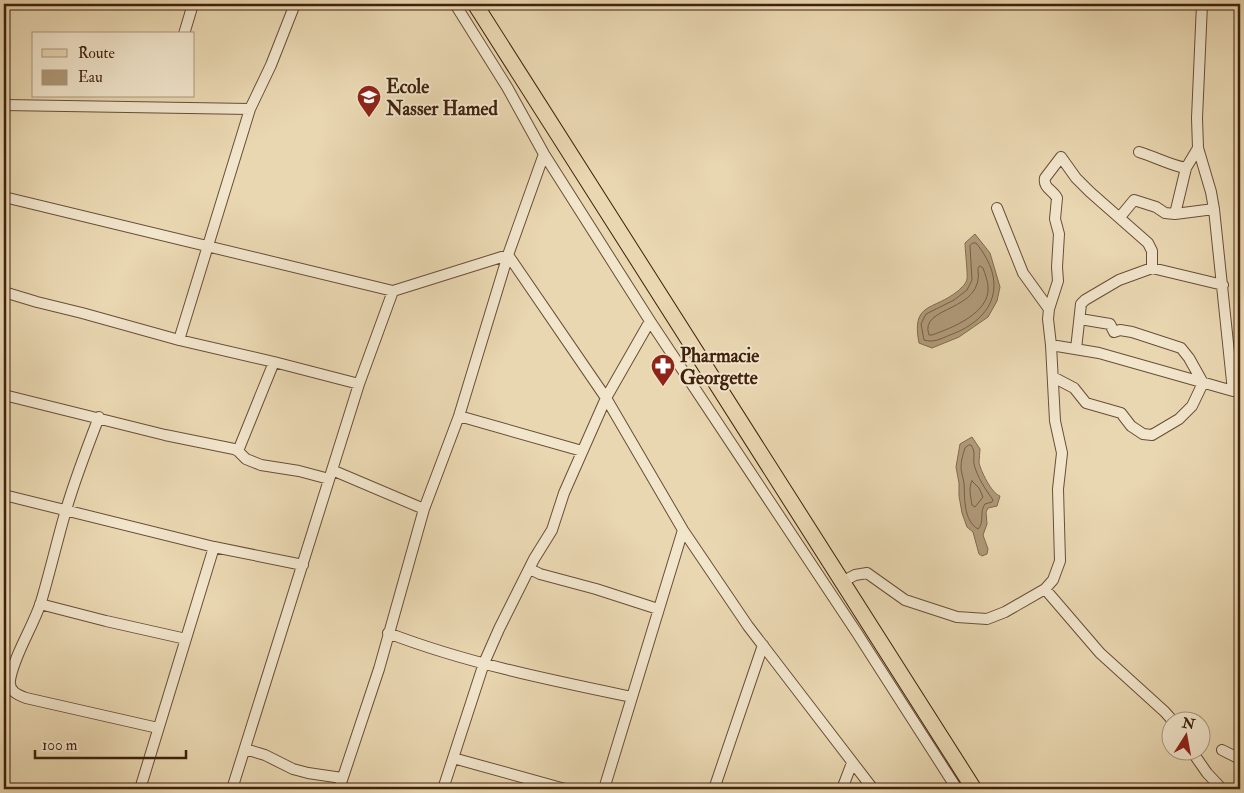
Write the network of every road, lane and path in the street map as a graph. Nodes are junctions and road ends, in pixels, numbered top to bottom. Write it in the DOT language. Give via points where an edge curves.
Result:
graph roads {
  1 [pos="193,4"];
  2 [pos="295,4"];
  3 [pos="454,4"];
  4 [pos="475,4"];
  5 [pos="1202,4"];
  6 [pos="185,32"];
  7 [pos="156,98"];
  8 [pos="4,105"];
  9 [pos="152,107"];
  10 [pos="250,109"];
  11 [pos="1198,148"];
  12 [pos="1139,152"];
  13 [pos="544,154"];
  14 [pos="1186,168"];
  15 [pos="4,197"];
  16 [pos="997,208"];
  17 [pos="1214,209"];
  18 [pos="1175,214"];
  19 [pos="1120,217"];
  20 [pos="208,245"];
  21 [pos="508,255"];
  22 [pos="1152,268"];
  23 [pos="1223,285"];
  24 [pos="394,291"];
  25 [pos="4,292"];
  26 [pos="1049,309"];
  27 [pos="1080,319"];
  28 [pos="650,320"];
  29 [pos="179,340"];
  30 [pos="1051,345"];
  31 [pos="1076,349"];
  32 [pos="274,362"];
  33 [pos="1053,377"];
  34 [pos="1203,383"];
  35 [pos="359,384"];
  36 [pos="1237,391"];
  37 [pos="4,395"];
  38 [pos="606,398"];
  39 [pos="459,416"];
  40 [pos="99,417"];
  41 [pos="238,450"];
  42 [pos="582,451"];
  43 [pos="331,475"];
  44 [pos="4,495"];
  45 [pos="424,509"];
  46 [pos="66,511"];
  47 [pos="682,530"];
  48 [pos="214,547"];
  49 [pos="302,565"];
  50 [pos="530,570"];
  51 [pos="842,582"];
  52 [pos="1046,589"];
  53 [pos="40,604"];
  54 [pos="658,609"];
  55 [pos="388,633"];
  56 [pos="186,639"];
  57 [pos="763,645"];
  58 [pos="16,663"];
  59 [pos="484,663"];
  60 [pos="4,671"];
  61 [pos="632,697"];
  62 [pos="1163,710"];
  63 [pos="158,728"];
  64 [pos="245,749"];
  65 [pos="1222,750"];
  66 [pos="454,758"];
  67 [pos="1240,759"];
  68 [pos="1198,760"];
  69 [pos="852,763"];
  70 [pos="342,778"];
  71 [pos="140,789"];
  72 [pos="232,789"];
  73 [pos="339,789"];
  74 [pos="443,789"];
  75 [pos="565,789"];
  76 [pos="604,789"];
  77 [pos="714,789"];
  78 [pos="842,789"];
  79 [pos="873,789"];
  80 [pos="956,789"];
  81 [pos="974,789"];
  82 [pos="1222,789"];
  1 -- 6 [label="street"];
  2 -- 10 [label="street"];
  3 -- 13 [label="street" via="507,87"];
  4 -- 51 [label="main road"];
  5 -- 11 [label="street"];
  7 -- 9 [label="street"];
  8 -- 9 [label="street"];
  9 -- 10 [label="street"];
  10 -- 20 [label="street"];
  11 -- 14 [label="street"];
  11 -- 17 [label="street"];
  12 -- 14 [label="street"];
  13 -- 21 [label="street"];
  13 -- 28 [label="street"];
  14 -- 18 [label="street"];
  15 -- 20 [label="street"];
  16 -- 26 [label="street" via="1023,273"];
  17 -- 18 [label="street"];
  17 -- 23 [label="street"];
  18 -- 19 [label="street" via="1134,200"];
  19 -- 22 [label="street" via="1148,243 1152,251"];
  19 -- 26 [label="street" via="1076,178 1061,157 1044,178 1045,186 1057,198 1055,220 1059,234 1058,281"];
  20 -- 24 [label="street"];
  20 -- 29 [label="street"];
  21 -- 24 [label="street"];
  21 -- 38 [label="street"];
  21 -- 39 [label="street"];
  22 -- 23 [label="street"];
  22 -- 27 [label="street" via="1119,280 1084,300"];
  23 -- 36 [label="street"];
  24 -- 35 [label="street"];
  25 -- 29 [label="street"];
  26 -- 30 [label="street"];
  27 -- 31 [label="street"];
  27 -- 34 [label="street" via="1110,324 1114,332 1132,332 1181,348"];
  28 -- 38 [label="street"];
  28 -- 80 [label="street"];
  29 -- 32 [label="street"];
  30 -- 31 [label="street"];
  30 -- 33 [label="street"];
  31 -- 34 [label="street"];
  32 -- 35 [label="street"];
  32 -- 41 [label="street"];
  33 -- 34 [label="street" via="1074,388 1086,403 1121,413 1142,434 1152,435 1179,419 1192,406"];
  33 -- 52 [label="street" via="1055,421 1062,453 1058,489 1060,562"];
  34 -- 36 [label="street"];
  35 -- 43 [label="street"];
  37 -- 40 [label="street"];
  38 -- 42 [label="street"];
  38 -- 47 [label="street"];
  39 -- 42 [label="street"];
  39 -- 45 [label="street"];
  40 -- 41 [label="street"];
  40 -- 46 [label="street"];
  41 -- 43 [label="street" via="246,459 262,466"];
  42 -- 50 [label="street" via="552,530"];
  43 -- 45 [label="street"];
  43 -- 49 [label="street"];
  44 -- 46 [label="street"];
  45 -- 55 [label="street"];
  46 -- 48 [label="street"];
  46 -- 53 [label="street"];
  47 -- 54 [label="street"];
  47 -- 57 [label="street"];
  48 -- 49 [label="street"];
  48 -- 56 [label="street"];
  49 -- 64 [label="street"];
  50 -- 54 [label="street"];
  50 -- 59 [label="street"];
  51 -- 52 [label="street" via="867,572 905,600 968,619 996,617"];
  51 -- 81 [label="main road"];
  52 -- 62 [label="street" via="1100,653"];
  53 -- 56 [label="street"];
  53 -- 58 [label="street"];
  54 -- 61 [label="street"];
  55 -- 59 [label="street"];
  55 -- 70 [label="street"];
  56 -- 63 [label="street"];
  57 -- 69 [label="street"];
  57 -- 77 [label="street"];
  58 -- 60 [label="street"];
  58 -- 63 [label="street" via="10,685 19,696"];
  59 -- 61 [label="street"];
  59 -- 66 [label="street"];
  61 -- 76 [label="street"];
  63 -- 71 [label="street"];
  64 -- 70 [label="street" via="265,754 308,774"];
  64 -- 72 [label="street"];
  65 -- 67 [label="street"];
  66 -- 74 [label="street"];
  66 -- 75 [label="street"];
  68 -- 82 [label="street"];
  69 -- 78 [label="street"];
  69 -- 79 [label="street"];
  70 -- 73 [label="street"];
}
